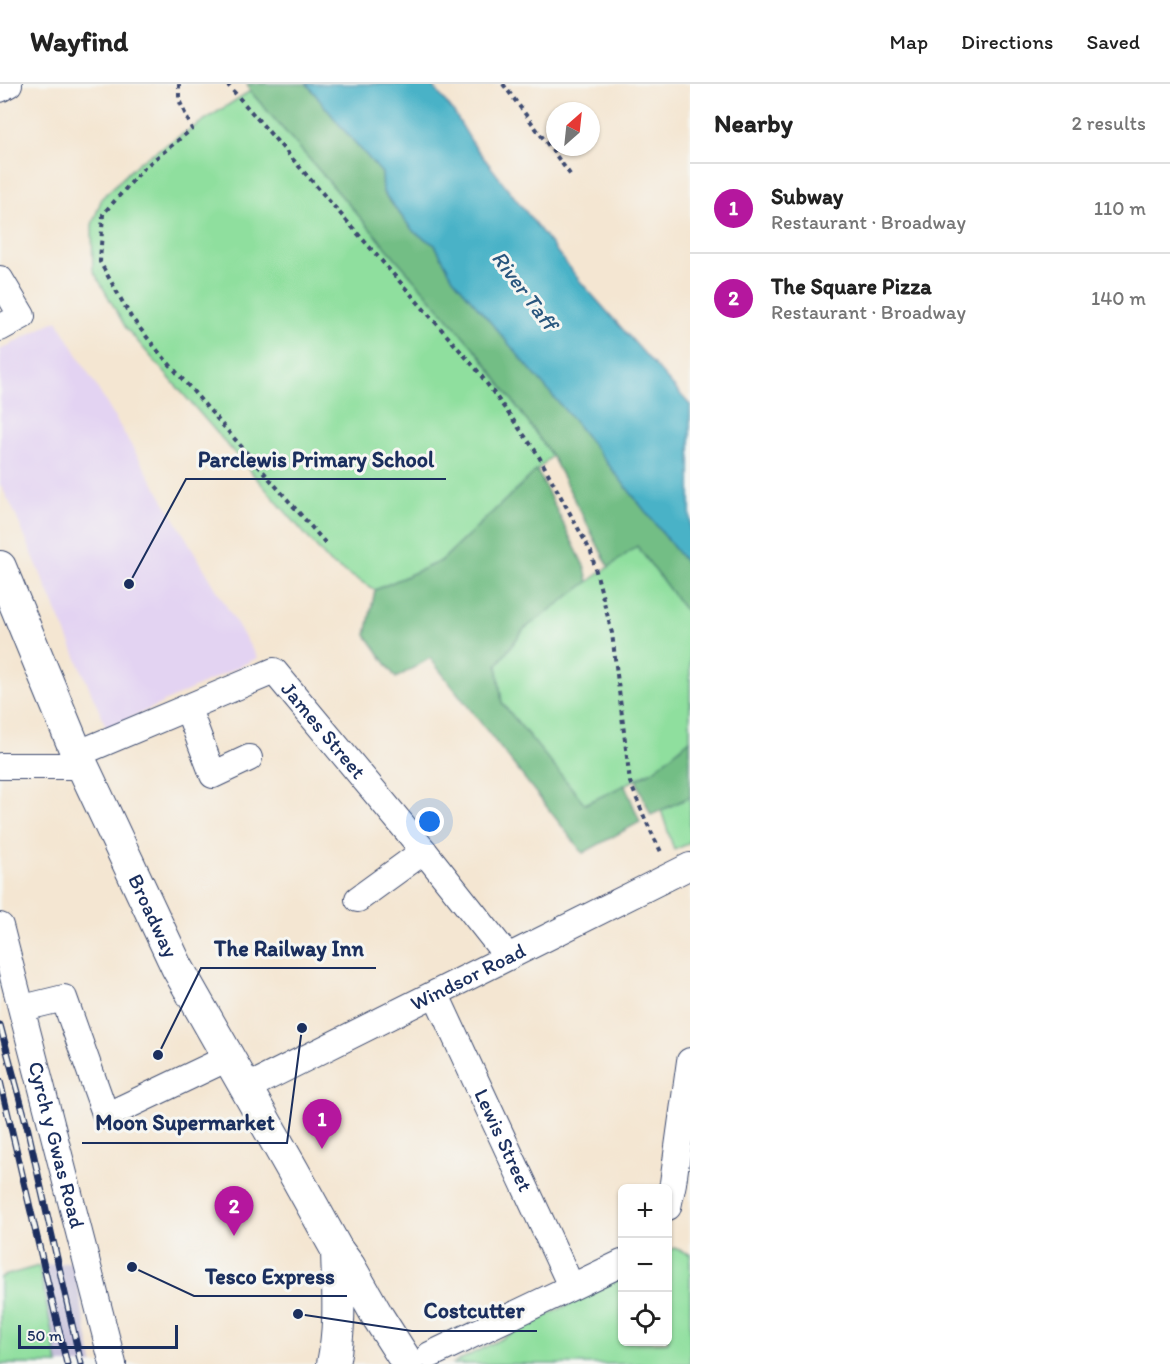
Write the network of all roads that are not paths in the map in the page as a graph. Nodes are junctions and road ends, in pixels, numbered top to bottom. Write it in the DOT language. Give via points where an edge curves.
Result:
graph roads {
  1 [pos="9,84"];
  2 [pos="0,89"];
  3 [pos="0,279"];
  4 [pos="11,322"];
  5 [pos="0,567"];
  6 [pos="188,709"];
  7 [pos="249,758"];
  8 [pos="79,760"];
  9 [pos="0,766"];
  10 [pos="424,850"];
  11 [pos="681,870"];
  12 [pos="358,899"];
  13 [pos="0,926"];
  14 [pos="508,957"];
  15 [pos="436,995"];
  16 [pos="23,1008"];
  17 [pos="228,1058"];
  18 [pos="690,1061"];
  19 [pos="246,1088"];
  20 [pos="672,1188"];
  21 [pos="337,1250"];
  22 [pos="618,1265"];
  23 [pos="571,1286"];
  24 [pos="419,1360"];
  25 [pos="113,1364"];
  26 [pos="333,1364"];
  1 -- 2 [label="street"];
  3 -- 4 [label="street"];
  5 -- 8 [label="main road, Broadway"];
  6 -- 7 [label="street" via="213,775"];
  6 -- 8 [label="street, James Street"];
  6 -- 10 [label="street, James Street" via="274,671"];
  8 -- 9 [label="street"];
  8 -- 17 [label="main road, Broadway" via="177,967"];
  10 -- 12 [label="street"];
  10 -- 14 [label="street, James Street"];
  11 -- 14 [label="street, Windsor Road"];
  13 -- 16 [label="street, Cyrch y Gwas Road"];
  14 -- 15 [label="street, Windsor Road"];
  15 -- 19 [label="street, Windsor Road"];
  15 -- 23 [label="street, Lewis Street"];
  16 -- 17 [label="street" via="64,998 106,1116"];
  16 -- 25 [label="street, Cyrch y Gwas Road"];
  17 -- 19 [label="main road, Broadway"];
  18 -- 20 [label="street"];
  19 -- 21 [label="main road, Broadway"];
  21 -- 24 [label="main road, Broadway" via="378,1317"];
  21 -- 26 [label="main road" via="339,1320"];
  22 -- 23 [label="street"];
  23 -- 24 [label="street"];
}
